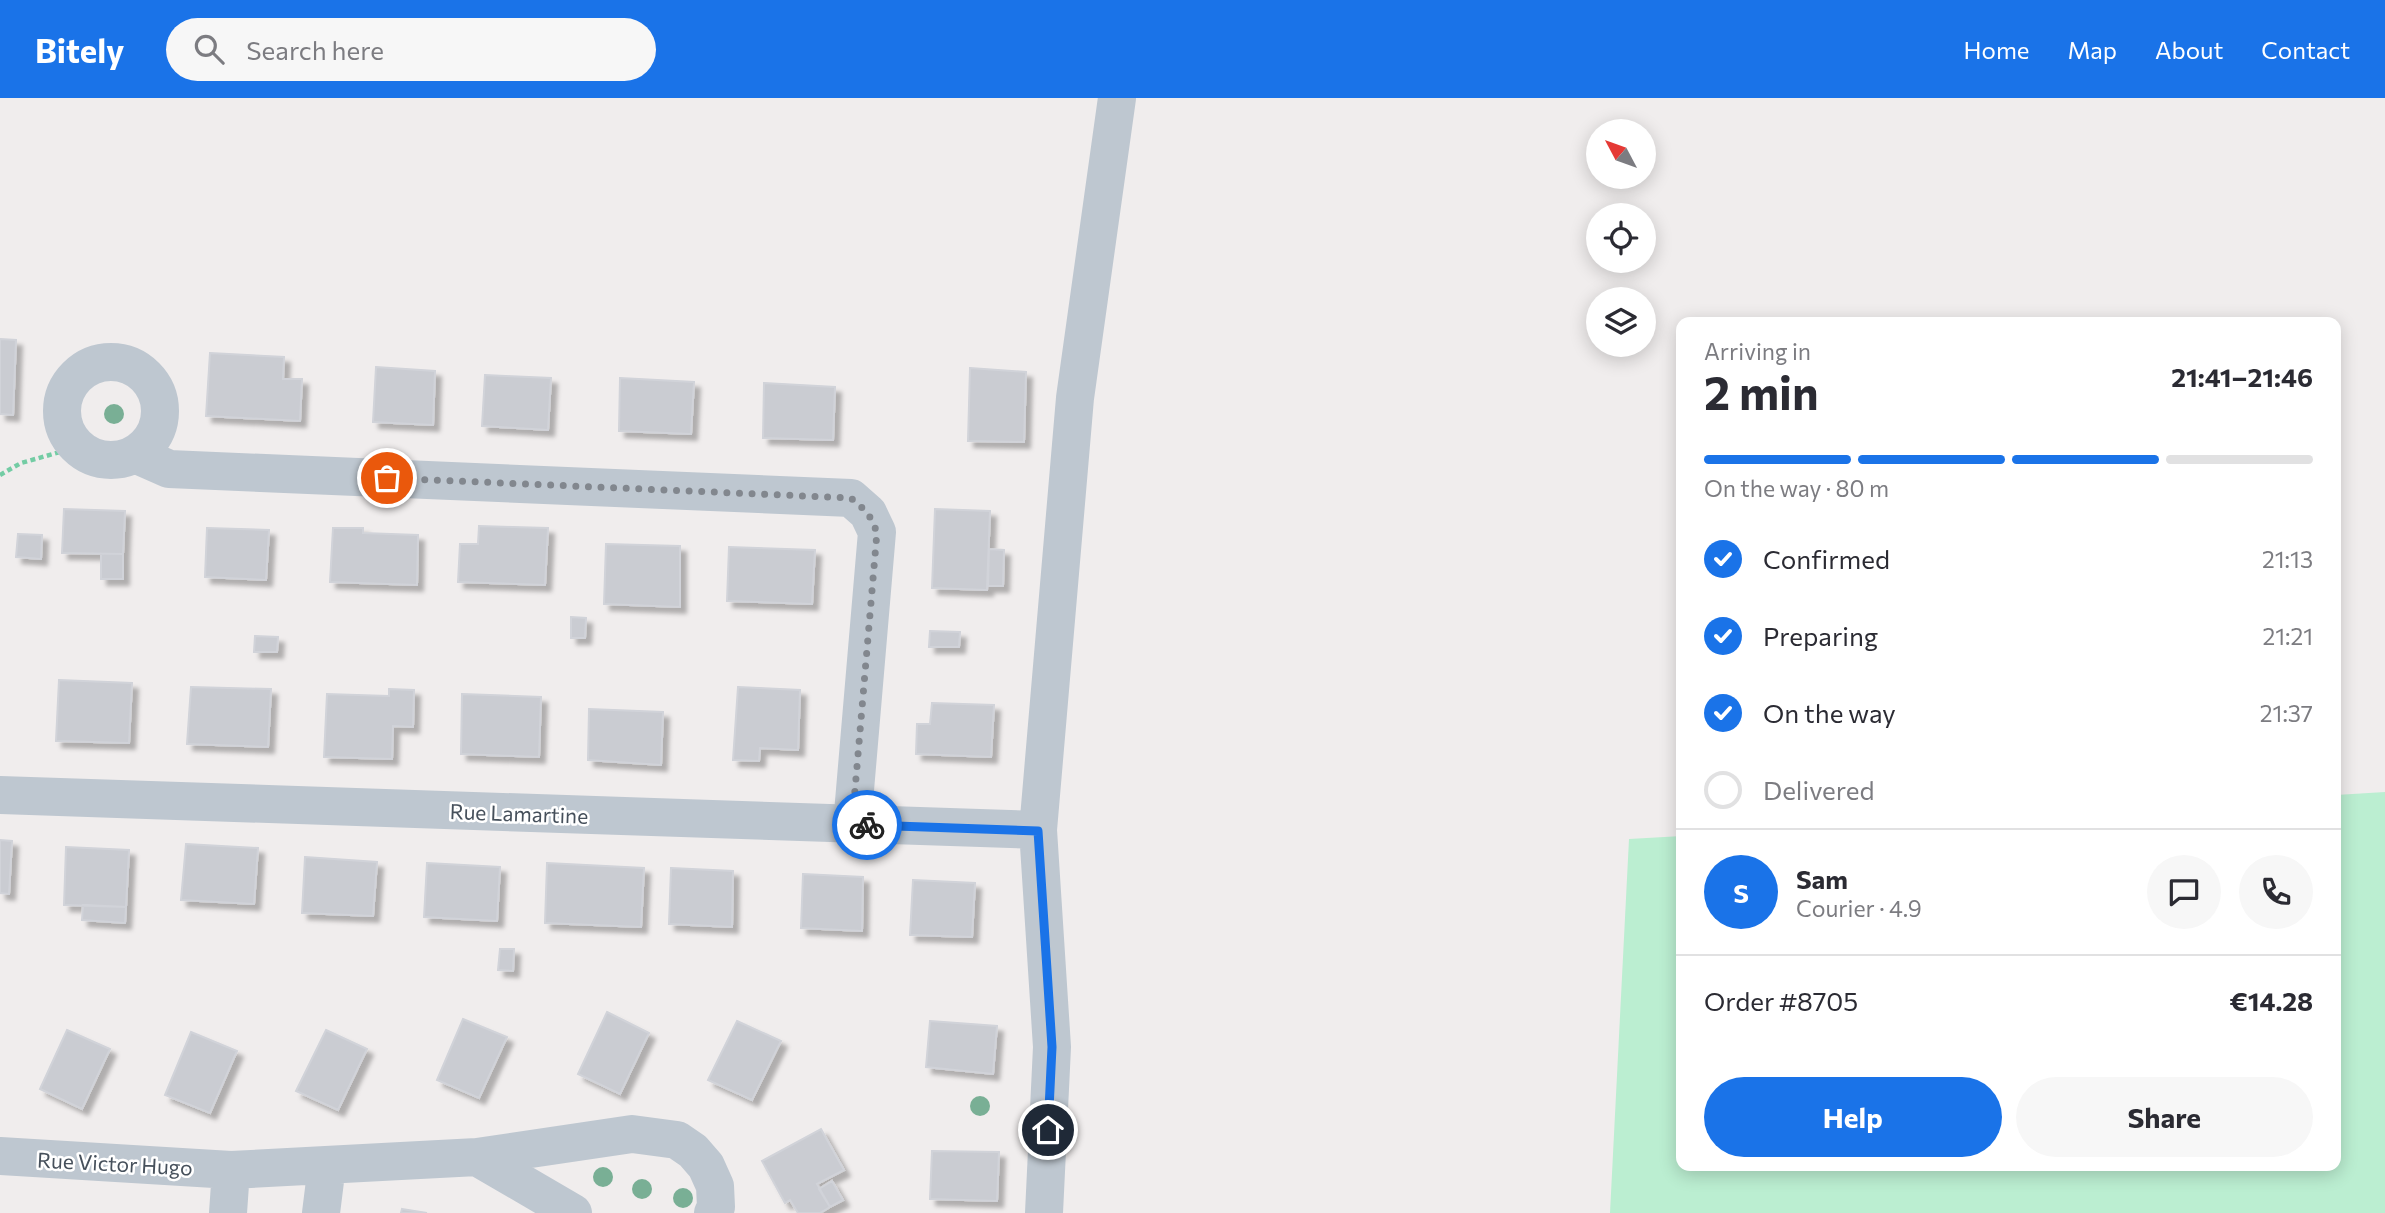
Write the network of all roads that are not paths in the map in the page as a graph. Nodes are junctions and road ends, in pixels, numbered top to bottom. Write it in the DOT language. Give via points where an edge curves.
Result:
graph roads {
  1 [pos="1117,98"];
  2 [pos="135,454"];
  3 [pos="0,795"];
  4 [pos="852,825"];
  5 [pos="1038,831"];
  6 [pos="0,1156"];
  7 [pos="477,1157"];
  8 [pos="327,1165"];
  9 [pos="231,1170"];
  10 [pos="228,1213"];
  11 [pos="321,1213"];
  12 [pos="573,1213"];
  13 [pos="713,1213"];
  14 [pos="1044,1213"];
  1 -- 5 [label="street" via="1075,398"];
  2 -- 2 [label="street" via="156,430 160,414 152,383 125,364 93,365 68,387 62,419 68,434 90,456 105,460"];
  2 -- 4 [label="street" via="169,469 851,498 868,513 877,532"];
  3 -- 4 [label="street, Rue Lamartine"];
  4 -- 5 [label="street, Rue Lamartine"];
  5 -- 14 [label="street" via="1052,1047"];
  6 -- 9 [label="street, Rue Victor Hugo"];
  7 -- 8 [label="street, Rue Victor Hugo"];
  7 -- 12 [label="street"];
  7 -- 13 [label="street, Rue Victor Hugo" via="632,1134 677,1140 706,1166 715,1186"];
  8 -- 9 [label="street, Rue Victor Hugo"];
  8 -- 11 [label="street"];
  9 -- 10 [label="street"];
}
